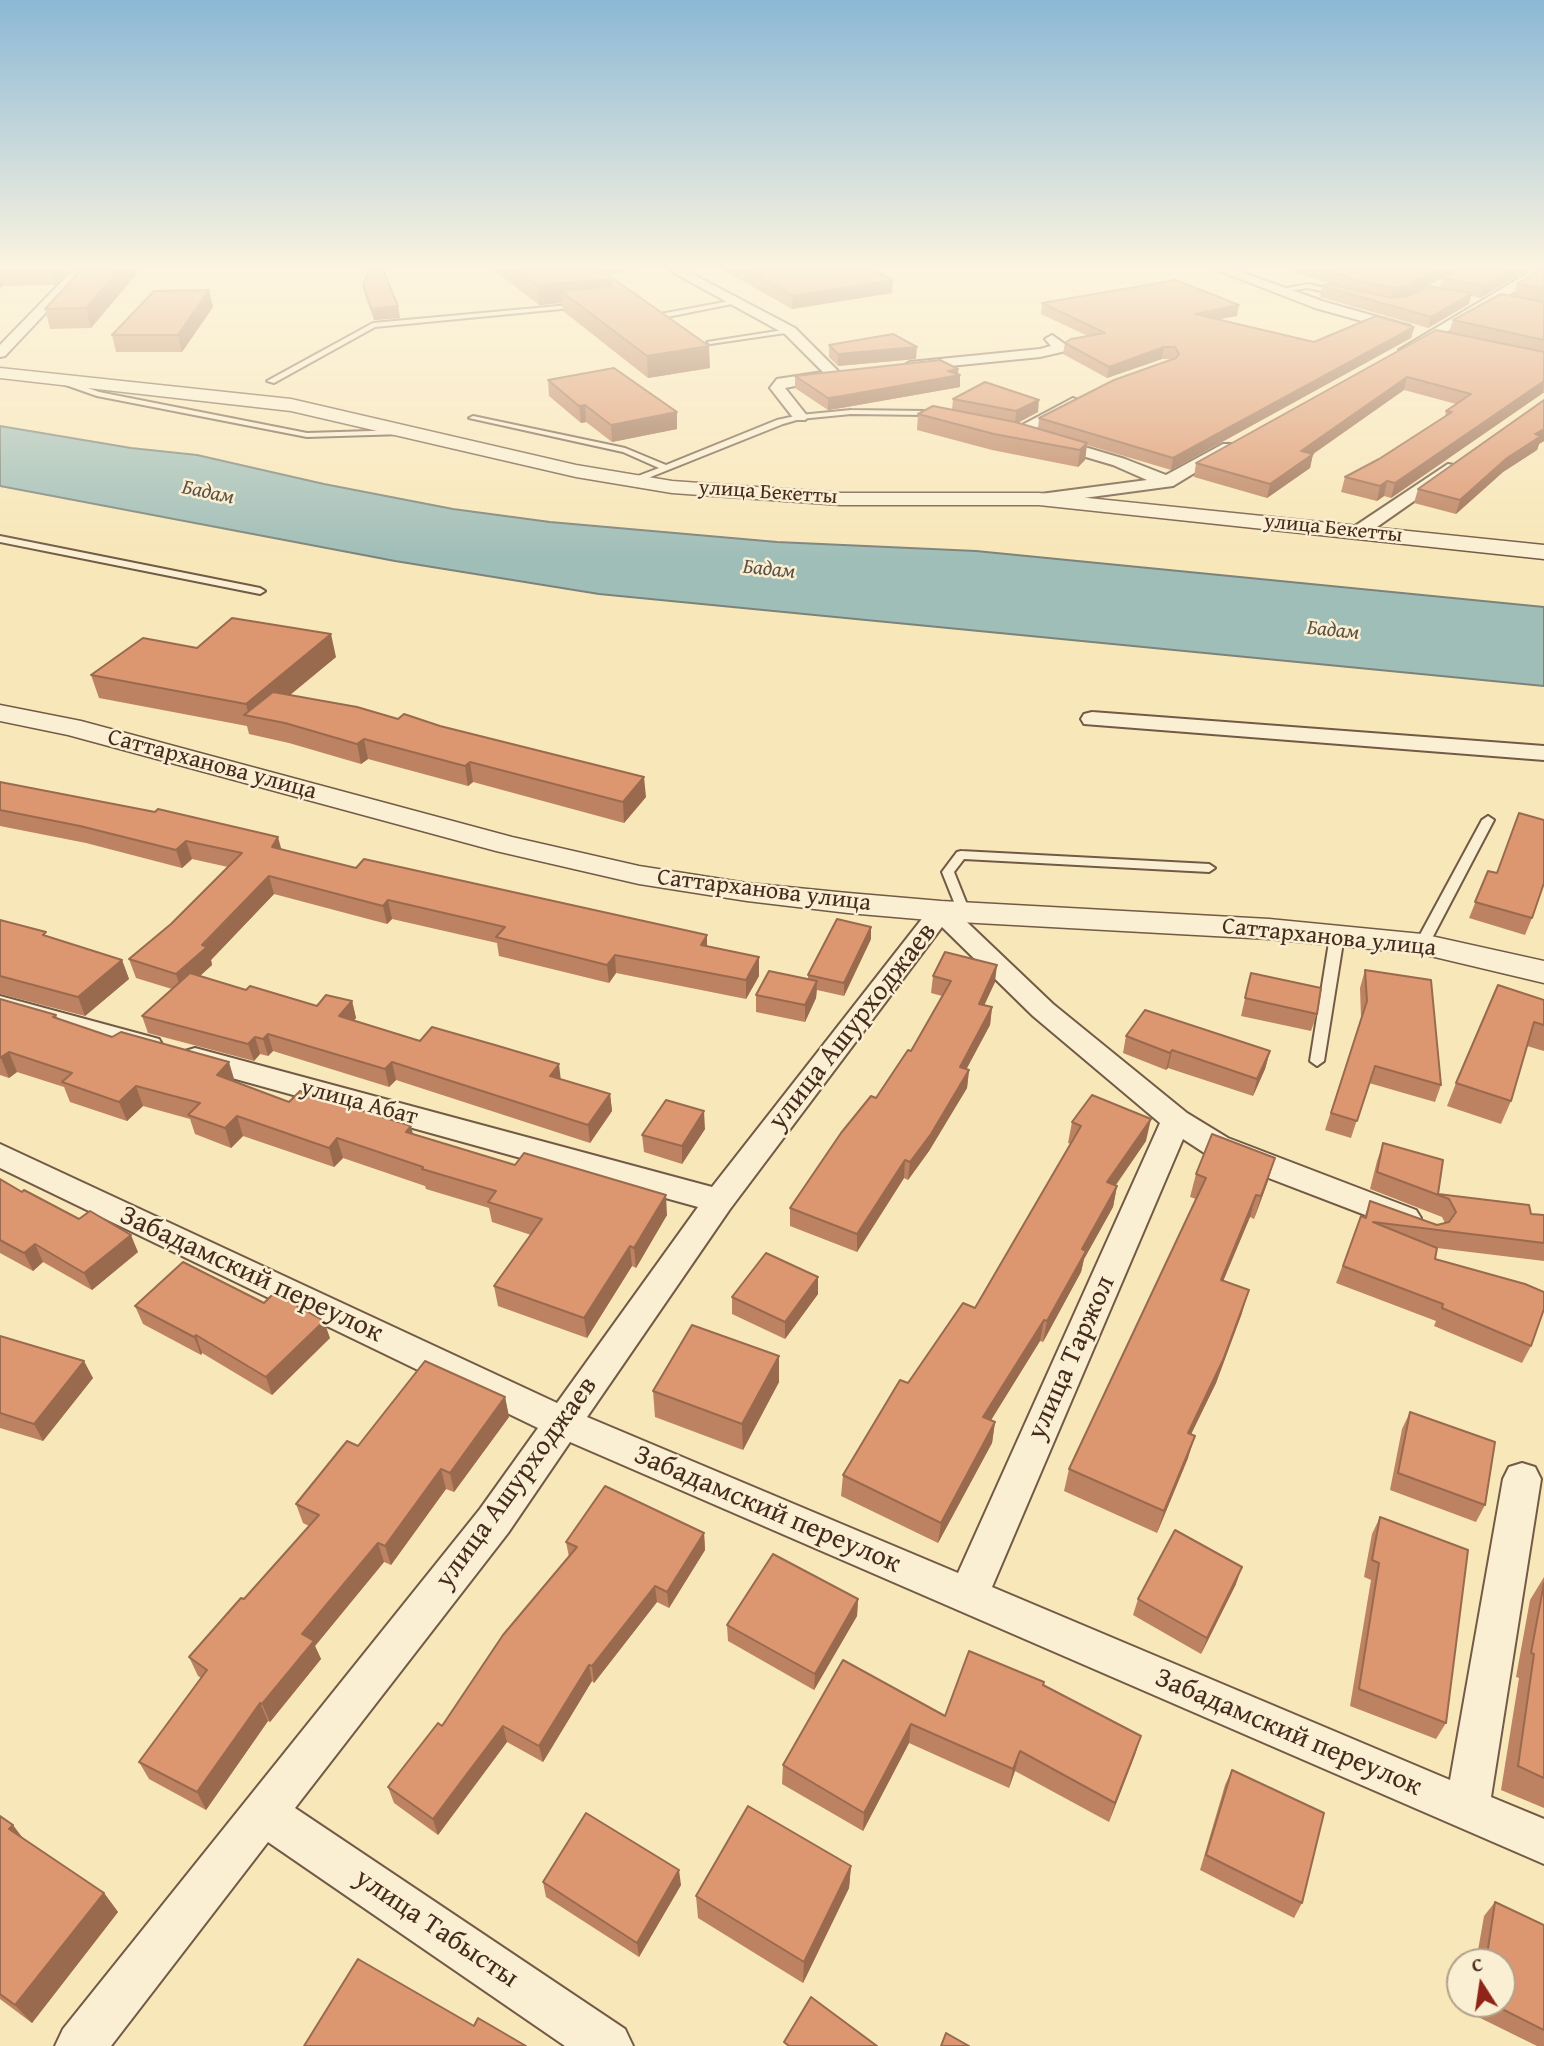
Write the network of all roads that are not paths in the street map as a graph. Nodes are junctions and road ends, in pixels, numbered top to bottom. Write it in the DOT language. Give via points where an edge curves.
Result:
graph roads {
  1 [pos="299,365"];
  2 [pos="829,365"];
  3 [pos="921,365"];
  4 [pos="897,368"];
  5 [pos="0,373"];
  6 [pos="271,381"];
  7 [pos="1084,397"];
  8 [pos="931,414"];
  9 [pos="800,417"];
  10 [pos="473,418"];
  11 [pos="1239,442"];
  12 [pos="1457,462"];
  13 [pos="666,468"];
  14 [pos="633,481"];
  15 [pos="1167,482"];
  16 [pos="1039,499"];
  17 [pos="1168,512"];
  18 [pos="1358,532"];
  19 [pos="0,539"];
  20 [pos="1544,552"];
  21 [pos="260,591"];
  22 [pos="0,712"];
  23 [pos="1093,719"];
  24 [pos="1544,753"];
  25 [pos="1488,820"];
  26 [pos="1209,869"];
  27 [pos="953,912"];
  28 [pos="1337,936"];
  29 [pos="1422,944"];
  30 [pos="1544,972"];
  31 [pos="0,1005"];
  32 [pos="1317,1061"];
  33 [pos="1177,1120"];
  34 [pos="0,1155"];
  35 [pos="719,1201"];
  36 [pos="1430,1228"];
  37 [pos="562,1423"];
  38 [pos="1522,1479"];
  39 [pos="968,1596"];
  40 [pos="1467,1809"];
  41 [pos="264,1813"];
  42 [pos="1544,1842"];
  43 [pos="80,2046"];
  44 [pos="608,2046"];
  1 -- 6 [label="lane"];
  2 -- 9 [label="street" via="839,374 782,382 777,388"];
  3 -- 4 [label="street"];
  5 -- 14 [label="street, улица Бекетты" via="291,405"];
  7 -- 15 [label="street" via="1010,431 1119,462"];
  8 -- 9 [label="lane" via="851,412"];
  9 -- 13 [label="lane"];
  10 -- 13 [label="lane" via="625,450"];
  11 -- 15 [label="street"];
  12 -- 18 [label="street"];
  13 -- 14 [label="lane"];
  14 -- 16 [label="street, улица Бекетты" via="841,499"];
  15 -- 16 [label="street"];
  15 -- 17 [label="street"];
  16 -- 17 [label="street, улица Бекетты"];
  17 -- 18 [label="street, улица Бекетты"];
  18 -- 20 [label="street, улица Бекетты"];
  19 -- 21 [label="lane"];
  22 -- 27 [label="street, Саттарханова улица" via="508,845 639,874 747,892"];
  23 -- 24 [label="street"];
  25 -- 29 [label="lane"];
  26 -- 27 [label="lane" via="961,855 948,872"];
  27 -- 28 [label="street, Саттарханова улица"];
  27 -- 33 [label="street" via="1043,1010"];
  27 -- 35 [label="street, улица Ашурходжаев"];
  28 -- 29 [label="street, Саттарханова улица"];
  28 -- 32 [label="lane"];
  29 -- 30 [label="street, Саттарханова улица"];
  31 -- 35 [label="street, улица Абат"];
  33 -- 36 [label="street" via="1217,1146"];
  33 -- 39 [label="street, улица Таржол"];
  34 -- 37 [label="street, Забадамский переулок"];
  35 -- 37 [label="street, улица Ашурходжаев"];
  37 -- 39 [label="street, Забадамский переулок"];
  37 -- 41 [label="street, улица Ашурходжаев" via="494,1521"];
  38 -- 40 [label="street"];
  39 -- 40 [label="street, Забадамский переулок"];
  40 -- 42 [label="street, Забадамский переулок"];
  41 -- 43 [label="street, улица Ашурходжаев"];
  41 -- 44 [label="street, улица Табысты"];
}
